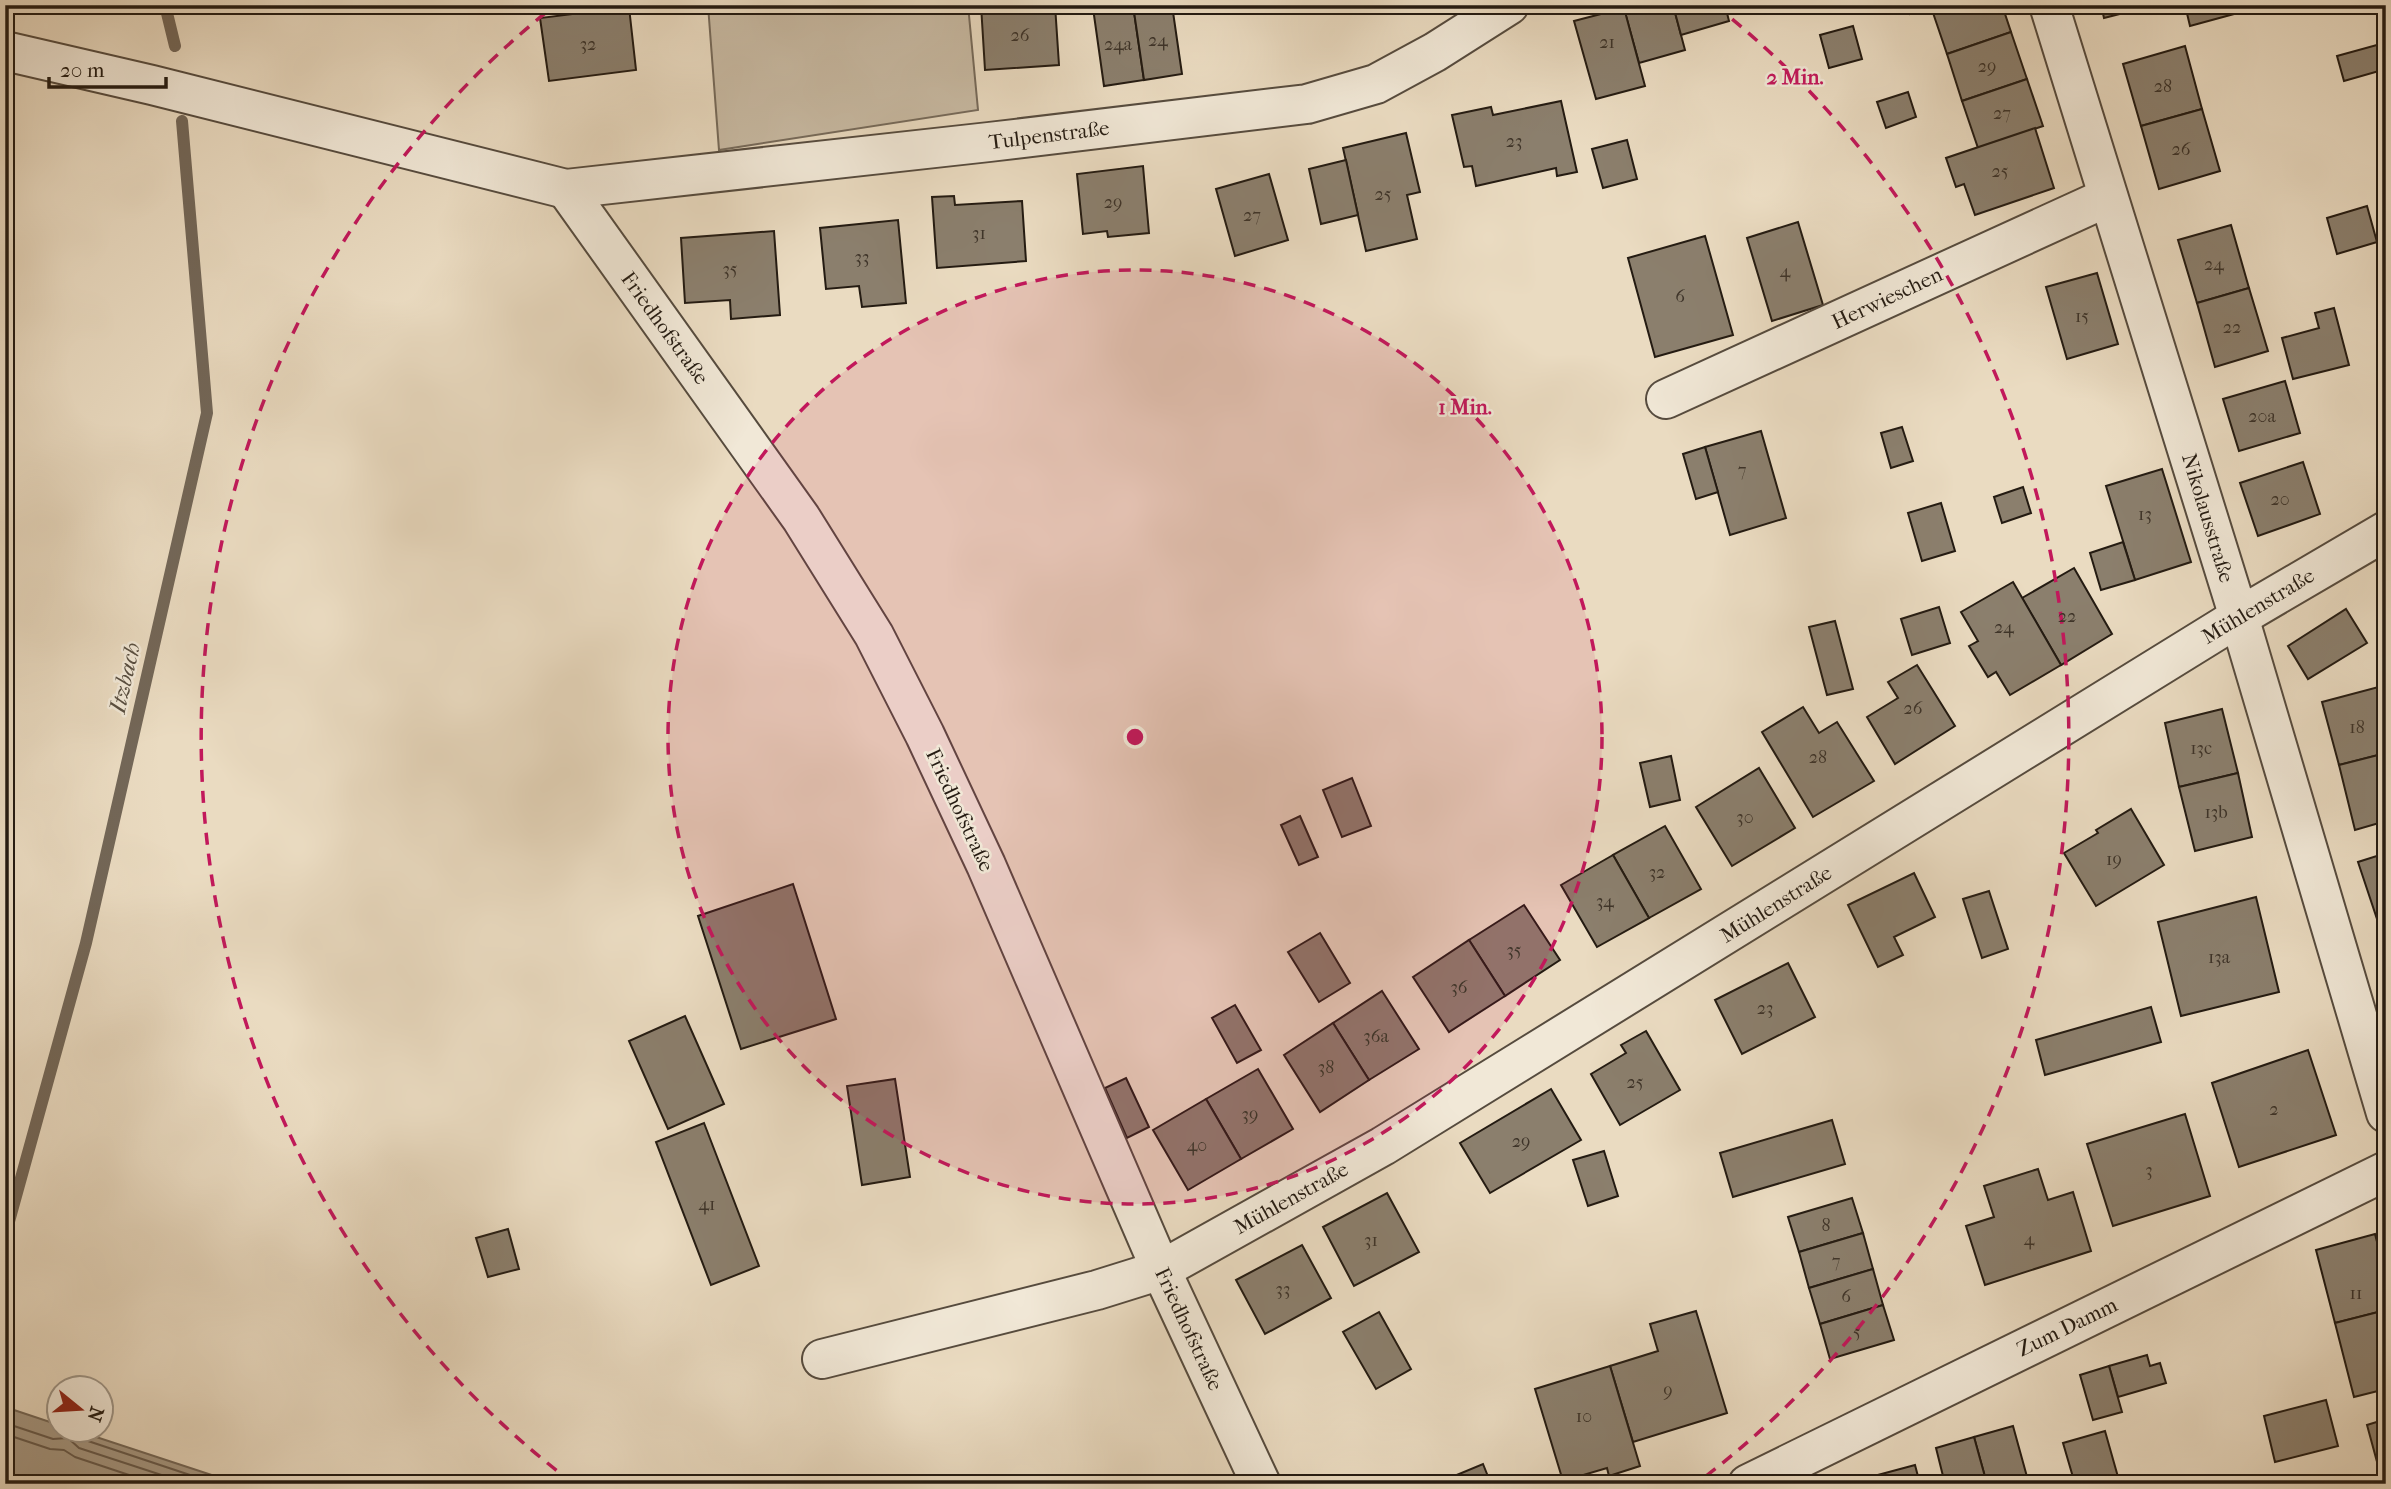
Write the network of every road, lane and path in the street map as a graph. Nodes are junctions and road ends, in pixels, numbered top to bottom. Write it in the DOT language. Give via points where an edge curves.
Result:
graph roads {
  1 [pos="1509,5"];
  2 [pos="2049,5"];
  3 [pos="5,51"];
  4 [pos="566,189"];
  5 [pos="2108,197"];
  6 [pos="1666,399"];
  7 [pos="2386,530"];
  8 [pos="2239,617"];
  9 [pos="2386,1113"];
  10 [pos="2386,1171"];
  11 [pos="1161,1270"];
  12 [pos="821,1359"];
  13 [pos="1261,1484"];
  14 [pos="1748,1484"];
  1 -- 4 [label="street, Tulpenstraße" via="1377,84 1307,104"];
  2 -- 5 [label="street, Nikolausstraße"];
  3 -- 4 [label="street"];
  4 -- 11 [label="street, Friedhofstraße" via="801,518 874,635 986,864"];
  5 -- 6 [label="street, Herwieschen"];
  5 -- 8 [label="street, Nikolausstraße"];
  7 -- 8 [label="street, Mühlenstraße"];
  8 -- 9 [label="street, Nikolausstraße"];
  8 -- 11 [label="street, Mühlenstraße" via="1383,1146"];
  10 -- 14 [label="street, Zum Damm"];
  11 -- 12 [label="street, Mühlenstraße"];
  11 -- 13 [label="street, Friedhofstraße"];
}
